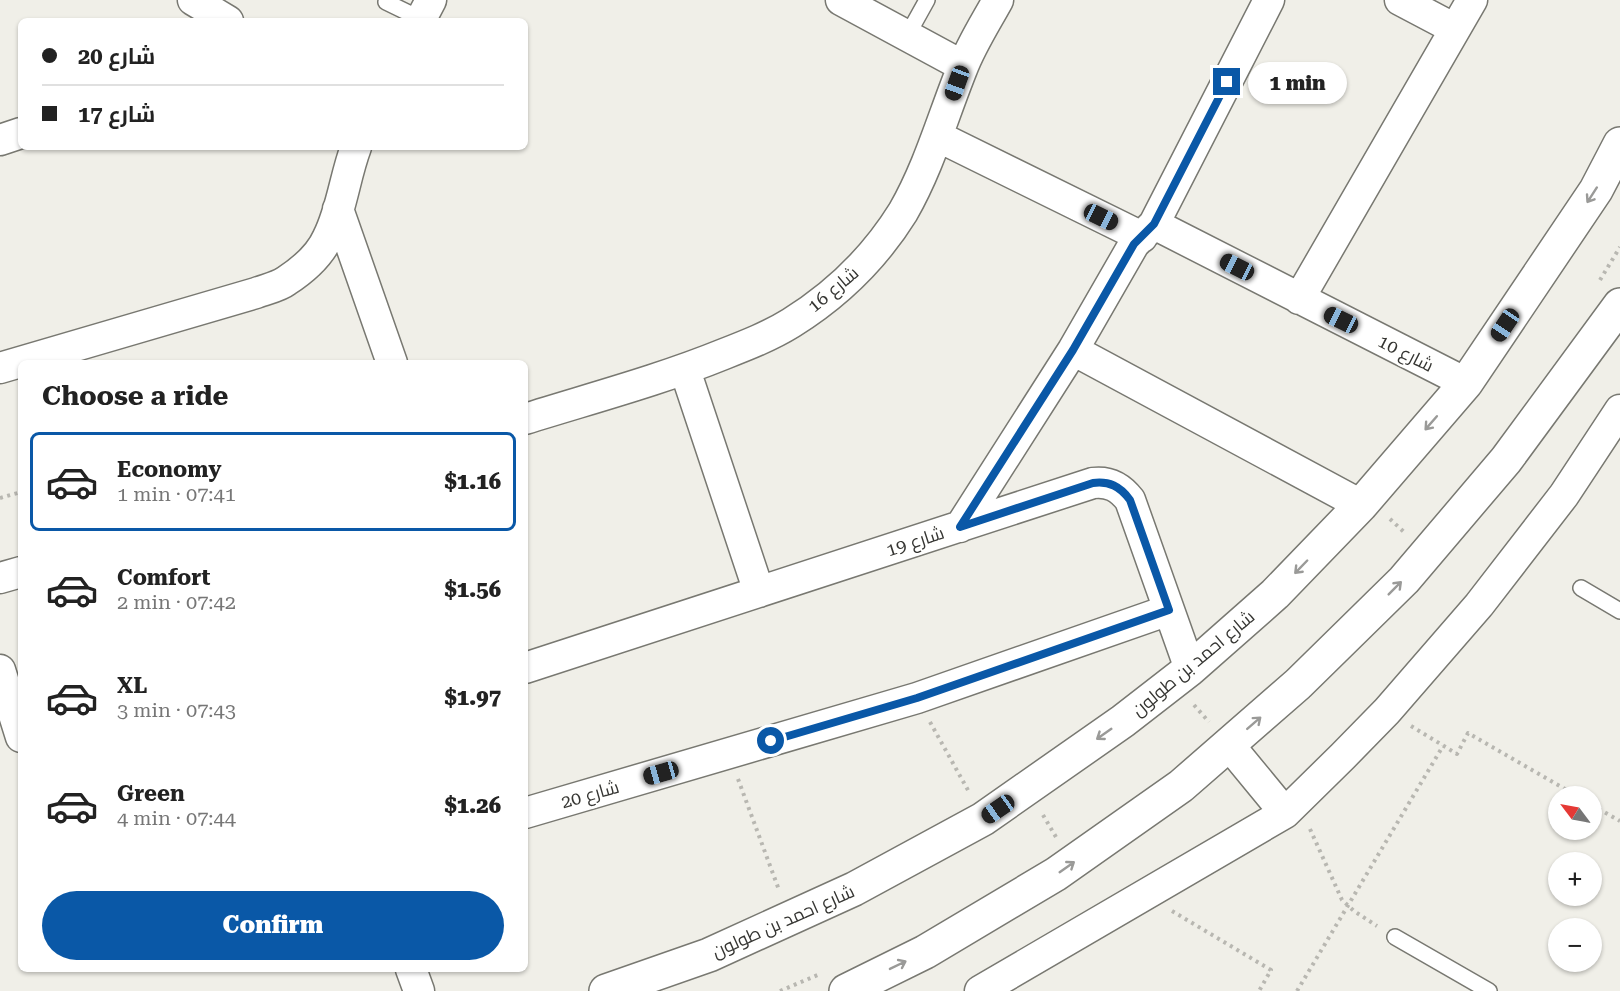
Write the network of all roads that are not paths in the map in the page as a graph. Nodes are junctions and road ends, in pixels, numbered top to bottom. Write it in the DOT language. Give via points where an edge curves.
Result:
graph roads {
  1 [pos="191,0"];
  2 [pos="927,0"];
  3 [pos="998,0"];
  4 [pos="1269,0"];
  5 [pos="1400,0"];
  6 [pos="1472,0"];
  7 [pos="386,2"];
  8 [pos="857,4"];
  9 [pos="424,13"];
  10 [pos="179,18"];
  11 [pos="223,18"];
  12 [pos="1455,30"];
  13 [pos="907,36"];
  14 [pos="963,66"];
  15 [pos="18,134"];
  16 [pos="937,136"];
  17 [pos="0,140"];
  18 [pos="1620,144"];
  19 [pos="355,150"];
  20 [pos="338,209"];
  21 [pos="1148,230"];
  22 [pos="1299,299"];
  23 [pos="1620,305"];
  24 [pos="1073,350"];
  25 [pos="27,360"];
  26 [pos="391,360"];
  27 [pos="18,363"];
  28 [pos="0,368"];
  29 [pos="685,370"];
  30 [pos="1466,383"];
  31 [pos="1620,410"];
  32 [pos="528,417"];
  33 [pos="1364,502"];
  34 [pos="960,527"];
  35 [pos="18,573"];
  36 [pos="0,578"];
  37 [pos="1581,588"];
  38 [pos="759,592"];
  39 [pos="1169,610"];
  40 [pos="1620,611"];
  41 [pos="528,667"];
  42 [pos="0,670"];
  43 [pos="1182,675"];
  44 [pos="18,727"];
  45 [pos="1229,745"];
  46 [pos="1292,807"];
  47 [pos="528,812"];
  48 [pos="1395,937"];
  49 [pos="412,972"];
  50 [pos="419,991"];
  51 [pos="606,991"];
  52 [pos="846,991"];
  53 [pos="980,991"];
  54 [pos="1489,991"];
  1 -- 10 [label="street"];
  1 -- 11 [label="street"];
  2 -- 13 [label="lane"];
  3 -- 14 [label="street, شارع 16"];
  4 -- 21 [label="street"];
  5 -- 12 [label="street"];
  6 -- 12 [label="street"];
  7 -- 9 [label="lane"];
  8 -- 13 [label="street"];
  12 -- 22 [label="street"];
  13 -- 14 [label="street"];
  14 -- 16 [label="street, شارع 16"];
  15 -- 17 [label="street"];
  16 -- 21 [label="street, شارع 10"];
  16 -- 29 [label="street, شارع 16" via="903,211 853,275 823,302 789,324"];
  18 -- 30 [label="street, شارع احمد بن طولون, one-way" via="1596,190"];
  19 -- 20 [label="street"];
  20 -- 25 [label="street" via="328,238 309,263 285,282"];
  20 -- 26 [label="street"];
  21 -- 22 [label="street, شارع 10"];
  21 -- 24 [label="street" via="1130,250"];
  22 -- 30 [label="street, شارع 10"];
  45 -- 23 [label="street, one-way" via="1298,684 1404,579 1506,460"];
  24 -- 33 [label="street"];
  24 -- 34 [label="street"];
  27 -- 28 [label="street"];
  29 -- 32 [label="street, شارع 16"];
  29 -- 38 [label="street"];
  30 -- 33 [label="street, شارع احمد بن طولون, one-way"];
  31 -- 46 [label="street" via="1564,495 1479,605 1387,711"];
  33 -- 43 [label="street, شارع احمد بن طولون, one-way" via="1275,594"];
  34 -- 38 [label="street, شارع 19"];
  34 -- 39 [label="street, شارع 19" via="1093,483 1118,487 1130,500"];
  35 -- 36 [label="street"];
  37 -- 40 [label="lane"];
  38 -- 41 [label="street, شارع 19"];
  39 -- 43 [label="street, شارع 19"];
  39 -- 47 [label="street, شارع 20" via="917,698"];
  42 -- 44 [label="street"];
  43 -- 51 [label="street, شارع احمد بن طولون, one-way" via="983,819 854,889 789,919 709,955"];
  45 -- 46 [label="street"];
  52 -- 45 [label="street, one-way" via="925,952 1056,874 1181,786"];
  46 -- 53 [label="street"];
  48 -- 54 [label="lane"];
  49 -- 50 [label="street"];
}
